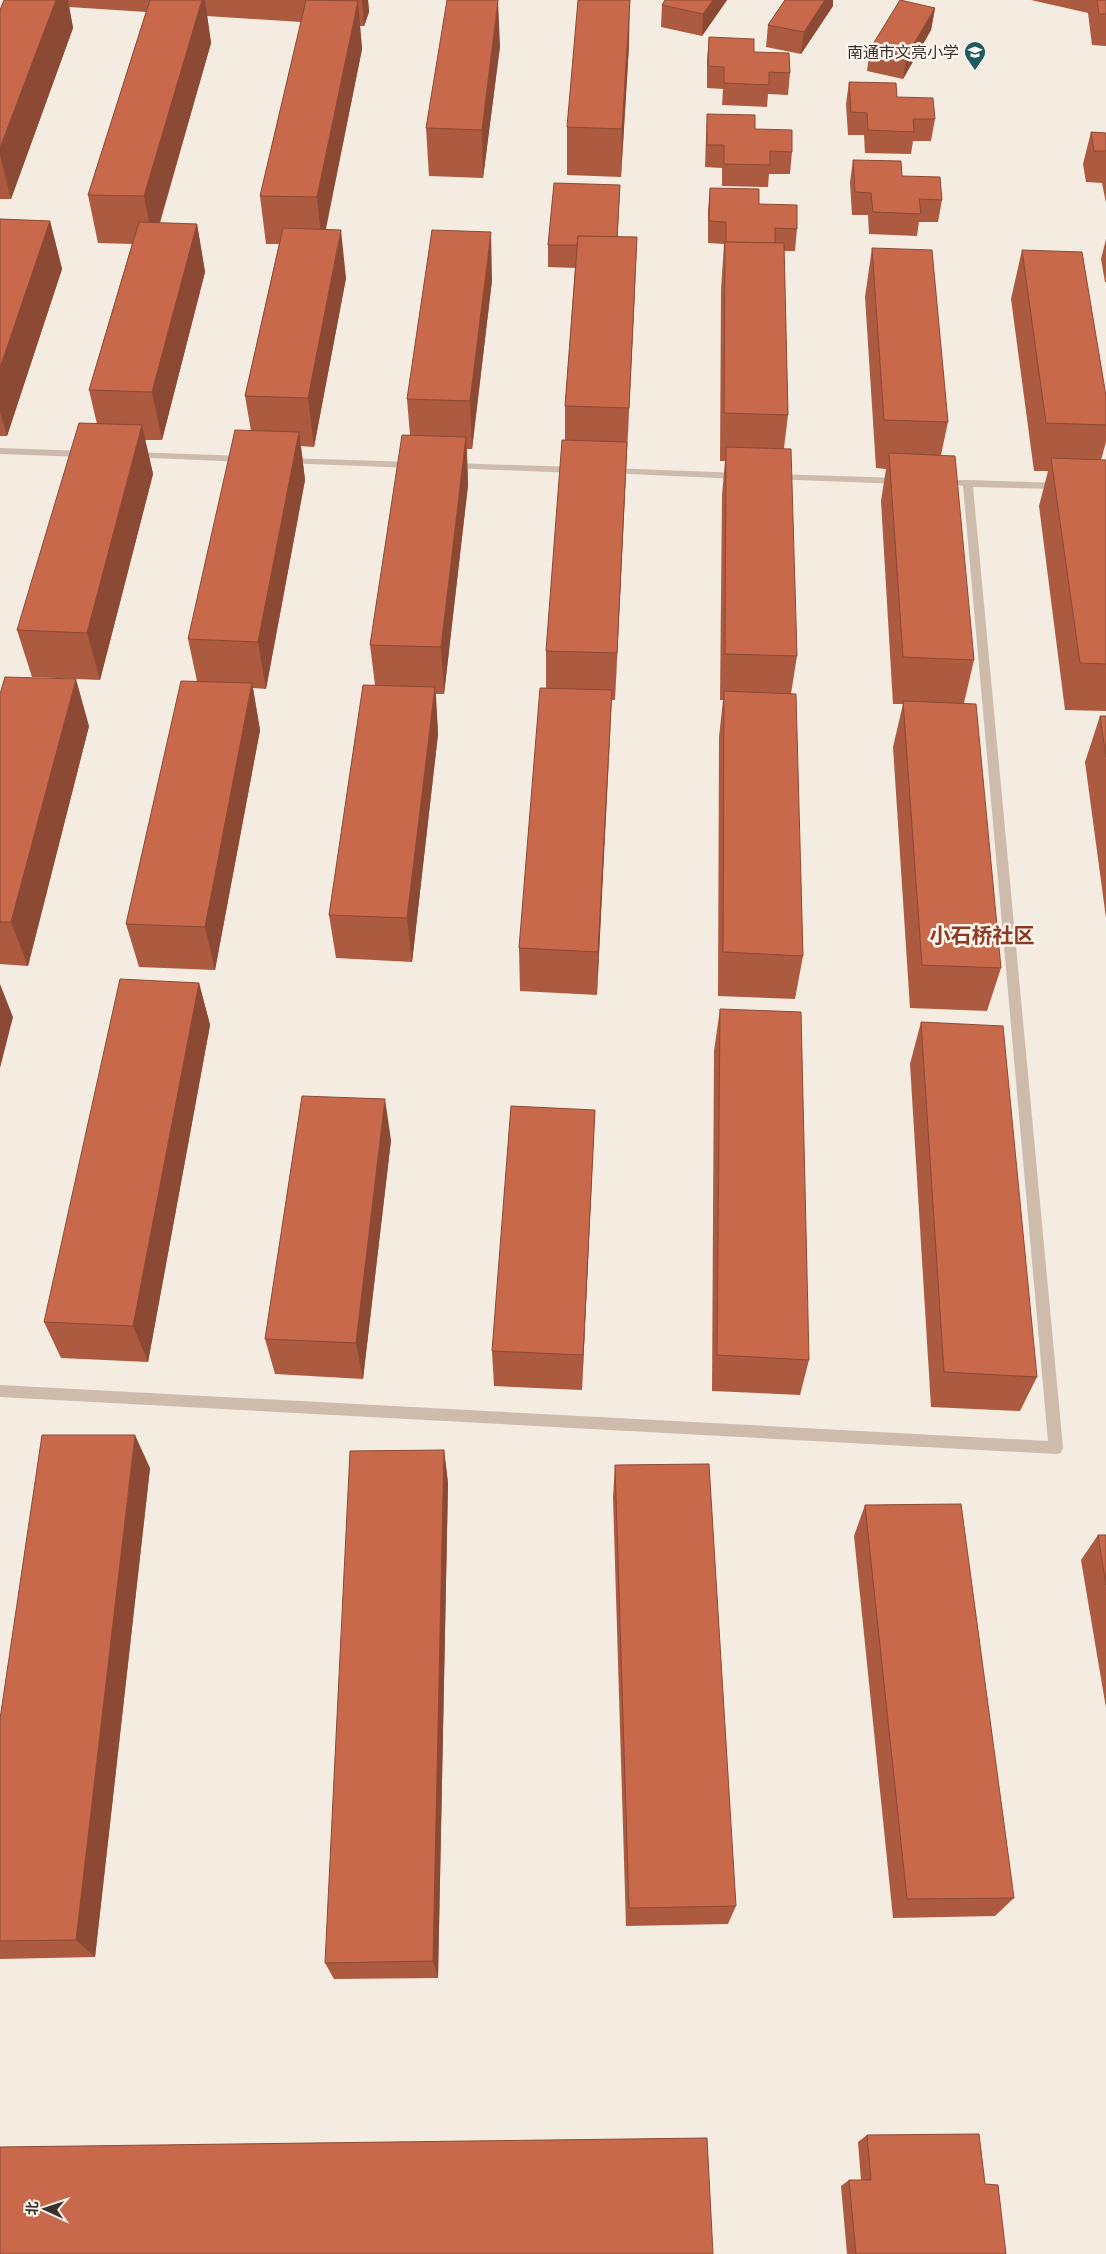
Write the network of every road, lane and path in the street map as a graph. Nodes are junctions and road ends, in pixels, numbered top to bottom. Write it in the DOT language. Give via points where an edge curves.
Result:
graph roads {
  1 [pos="0,451"];
  2 [pos="100,454"];
  3 [pos="120,455"];
  4 [pos="259,460"];
  5 [pos="279,460"];
  6 [pos="419,465"];
  7 [pos="439,466"];
  8 [pos="748,476"];
  9 [pos="768,476"];
  10 [pos="908,481"];
  11 [pos="948,482"];
  12 [pos="968,483"];
  13 [pos="1066,487"];
  14 [pos="0,1390"];
  1 -- 2 [label="street"];
  3 -- 4 [label="street"];
  5 -- 6 [label="street"];
  7 -- 8 [label="street"];
  9 -- 10 [label="street"];
  11 -- 12 [label="street"];
  12 -- 13 [label="street"];
  12 -- 14 [label="street" via="1056,1448"];
}
